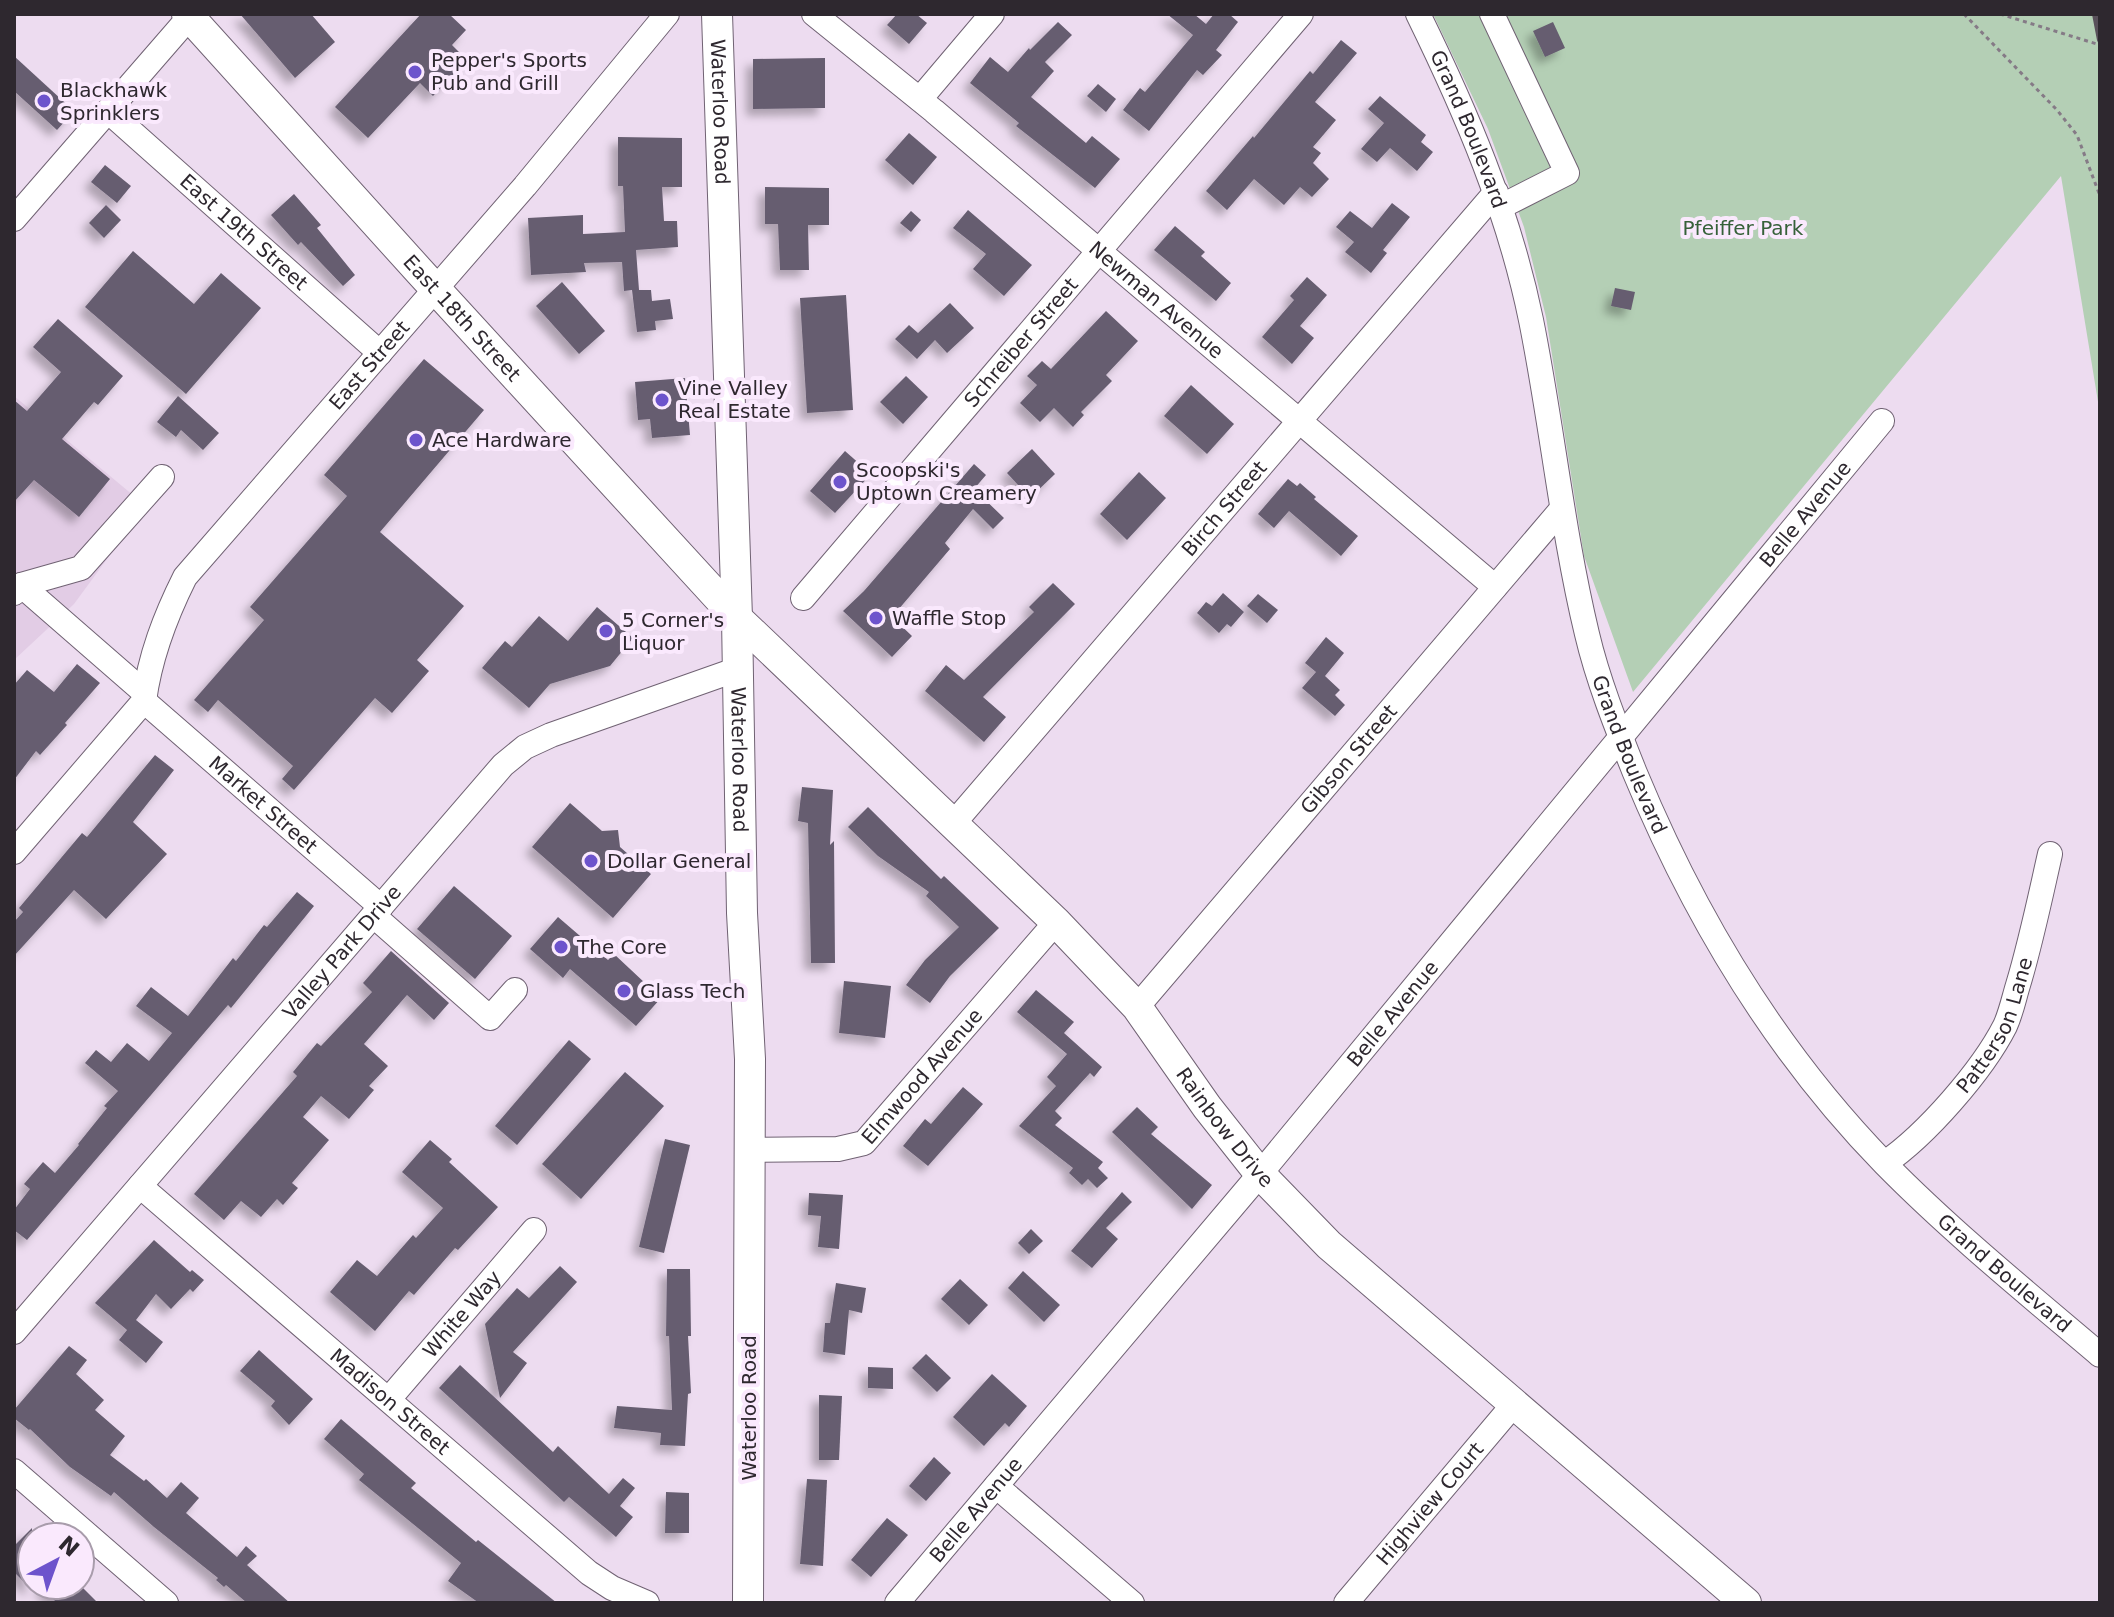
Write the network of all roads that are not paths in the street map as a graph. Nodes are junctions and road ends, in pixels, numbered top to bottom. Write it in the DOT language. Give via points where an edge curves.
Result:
graph roads {
  1 [pos="667,14"];
  2 [pos="717,14"];
  3 [pos="814,14"];
  4 [pos="992,14"];
  5 [pos="1301,14"];
  6 [pos="1418,14"];
  7 [pos="1492,14"];
  8 [pos="188,15"];
  9 [pos="920,99"];
  10 [pos="108,111"];
  11 [pos="1498,199"];
  12 [pos="14,219"];
  13 [pos="1099,251"];
  14 [pos="436,290"];
  15 [pos="380,353"];
  16 [pos="1299,421"];
  17 [pos="1882,421"];
  18 [pos="162,477"];
  19 [pos="1561,510"];
  20 [pos="1495,587"];
  21 [pos="18,589"];
  22 [pos="803,598"];
  23 [pos="737,618"];
  24 [pos="738,669"];
  25 [pos="144,697"];
  26 [pos="1621,739"];
  27 [pos="953,824"];
  28 [pos="14,852"];
  29 [pos="2050,854"];
  30 [pos="378,912"];
  31 [pos="1056,922"];
  32 [pos="515,990"];
  33 [pos="1137,1007"];
  34 [pos="751,1150"];
  35 [pos="1885,1163"];
  36 [pos="1260,1174"];
  37 [pos="140,1186"];
  38 [pos="534,1230"];
  39 [pos="14,1332"];
  40 [pos="2099,1351"];
  41 [pos="389,1399"];
  42 [pos="1514,1404"];
  43 [pos="14,1471"];
  44 [pos="996,1486"];
  45 [pos="166,1603"];
  46 [pos="647,1603"];
  47 [pos="748,1603"];
  48 [pos="897,1603"];
  49 [pos="1132,1603"];
  50 [pos="1346,1603"];
  51 [pos="1746,1603"];
  1 -- 14 [label="street, East Street"];
  2 -- 23 [label="main road, Waterloo Road"];
  3 -- 9 [label="street, Newman Avenue"];
  4 -- 9 [label="street"];
  5 -- 13 [label="street, Schreiber Street"];
  6 -- 11 [label="street, Grand Boulevard"];
  7 -- 11 [label="street" via="1567,173"];
  8 -- 10 [label="street"];
  8 -- 14 [label="main road, East 18th Street"];
  9 -- 13 [label="street, Newman Avenue"];
  10 -- 12 [label="street"];
  10 -- 15 [label="street, East 19th Street"];
  11 -- 16 [label="street, Birch Street"];
  11 -- 19 [label="street, Grand Boulevard" via="1530,318"];
  13 -- 16 [label="street, Newman Avenue"];
  13 -- 22 [label="street, Schreiber Street"];
  14 -- 15 [label="street, East Street"];
  14 -- 23 [label="main road, East 18th Street"];
  15 -- 25 [label="street, East Street" via="185,577 166,615"];
  16 -- 20 [label="street, Newman Avenue"];
  16 -- 27 [label="street, Birch Street"];
  17 -- 26 [label="street, Belle Avenue"];
  18 -- 21 [label="street" via="81,568"];
  19 -- 20 [label="street, Gibson Street"];
  19 -- 26 [label="street, Grand Boulevard" via="1588,638"];
  20 -- 33 [label="street, Gibson Street"];
  21 -- 25 [label="street, Market Street"];
  23 -- 24 [label="main road, Waterloo Road"];
  23 -- 27 [label="main road, Rainbow Drive"];
  24 -- 30 [label="street, Valley Park Drive" via="525,747 503,765"];
  24 -- 34 [label="main road, Waterloo Road"];
  25 -- 28 [label="street"];
  25 -- 30 [label="street, Market Street"];
  26 -- 35 [label="street, Grand Boulevard" via="1684,880 1749,995 1818,1089"];
  26 -- 36 [label="street, Belle Avenue"];
  27 -- 31 [label="main road, Rainbow Drive"];
  29 -- 35 [label="street, Patterson Lane" via="2006,1024 1930,1125"];
  30 -- 32 [label="street, Market Street" via="490,1018"];
  30 -- 37 [label="street, Valley Park Drive"];
  31 -- 33 [label="main road, Rainbow Drive"];
  31 -- 34 [label="street, Elmwood Avenue" via="864,1143 838,1149"];
  33 -- 36 [label="main road, Rainbow Drive"];
  34 -- 47 [label="main road, Waterloo Road"];
  35 -- 40 [label="street, Grand Boulevard" via="1946,1223"];
  36 -- 42 [label="main road, Rainbow Drive" via="1329,1245"];
  36 -- 44 [label="street, Belle Avenue"];
  37 -- 39 [label="street, Valley Park Drive"];
  37 -- 41 [label="street, Madison Street"];
  38 -- 41 [label="street, White Way"];
  41 -- 46 [label="street, Madison Street" via="589,1573"];
  42 -- 50 [label="street, Highview Court"];
  42 -- 51 [label="main road, Rainbow Drive"];
  43 -- 45 [label="street"];
  44 -- 48 [label="street, Belle Avenue"];
  44 -- 49 [label="street"];
}
